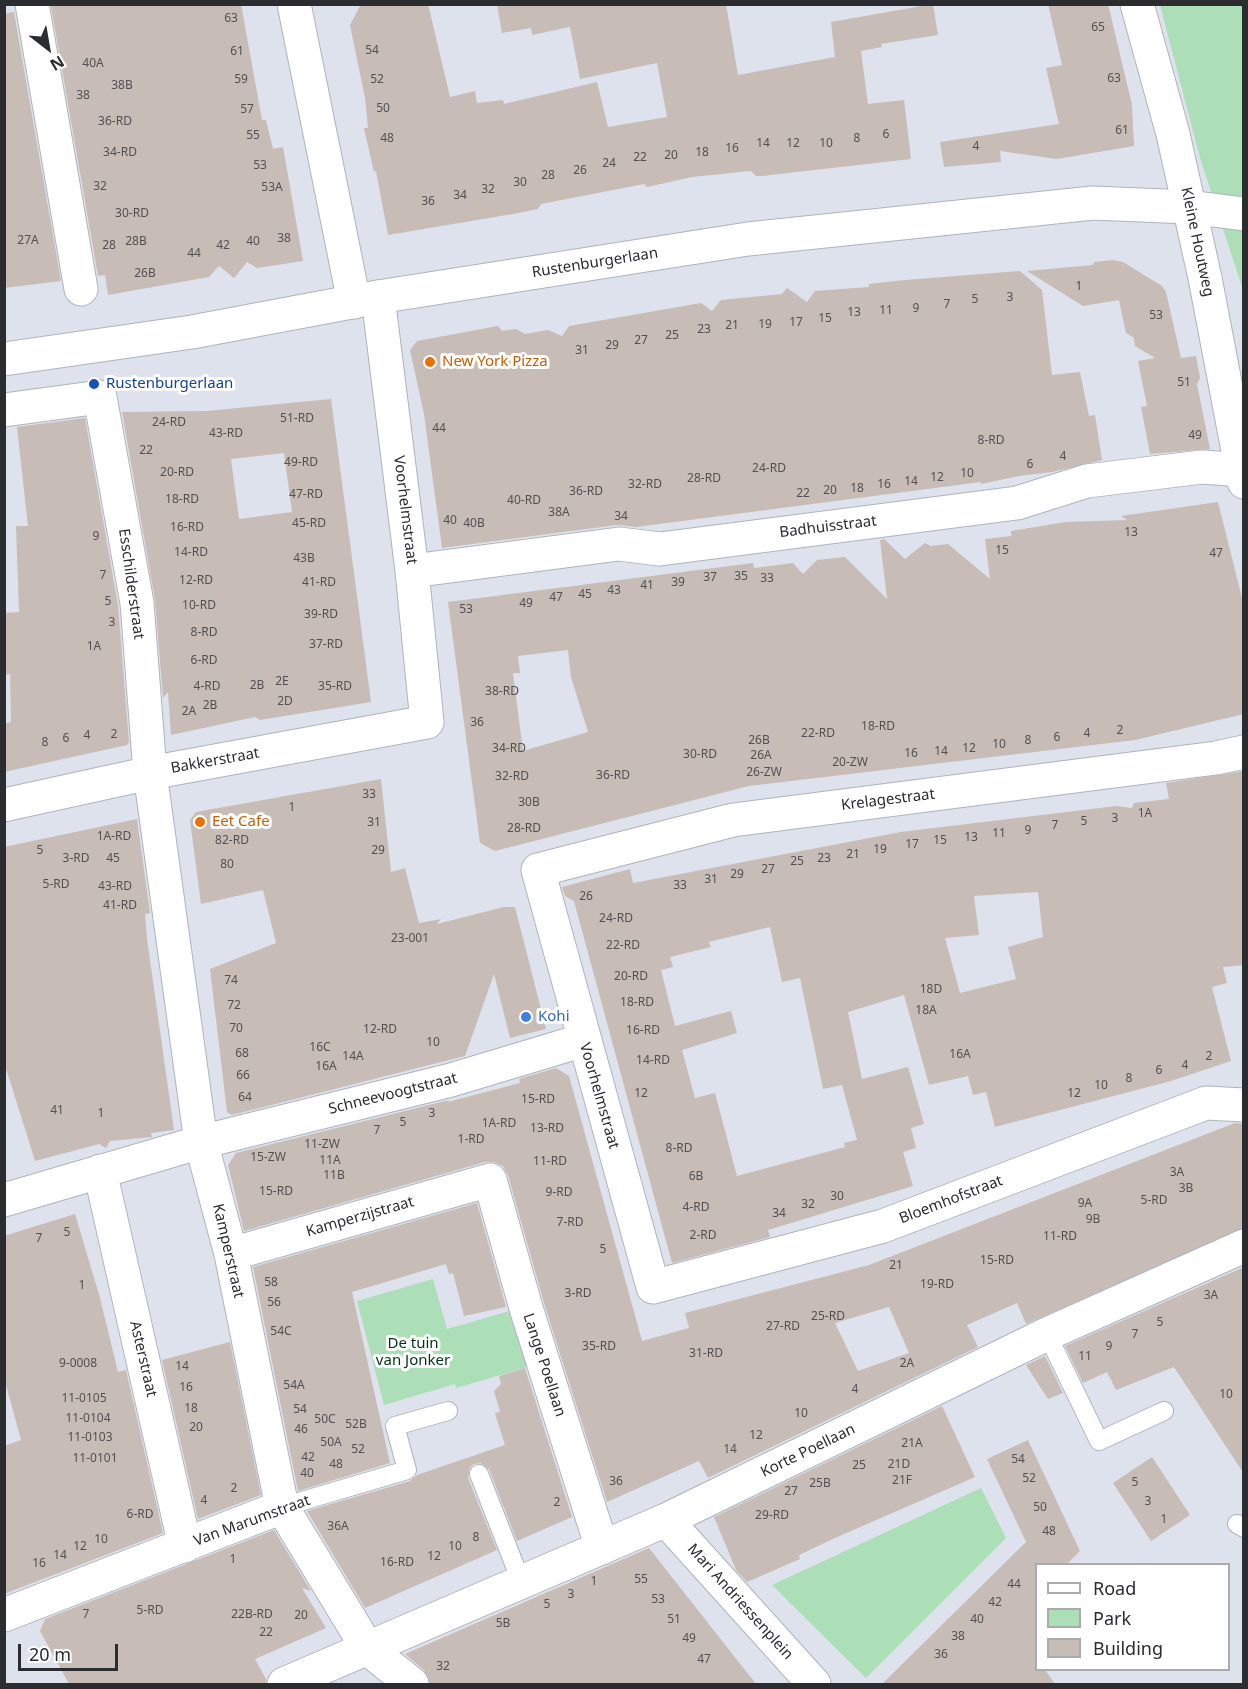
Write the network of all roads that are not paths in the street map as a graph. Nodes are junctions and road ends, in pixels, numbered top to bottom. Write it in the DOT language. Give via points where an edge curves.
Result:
graph roads {
  1 [pos="32,4"];
  2 [pos="294,4"];
  3 [pos="1137,4"];
  4 [pos="1189,207"];
  5 [pos="1244,214"];
  6 [pos="81,289"];
  7 [pos="366,299"];
  8 [pos="4,359"];
  9 [pos="4,410"];
  10 [pos="1243,474"];
  11 [pos="412,571"];
  12 [pos="428,722"];
  13 [pos="1244,752"];
  14 [pos="150,773"];
  15 [pos="4,805"];
  16 [pos="538,870"];
  17 [pos="584,1040"];
  18 [pos="1244,1105"];
  19 [pos="201,1143"];
  20 [pos="100,1171"];
  21 [pos="490,1180"];
  22 [pos="4,1200"];
  23 [pos="1244,1246"];
  24 [pos="231,1254"];
  25 [pos="653,1287"];
  26 [pos="1047,1334"];
  27 [pos="448,1412"];
  28 [pos="1164,1412"];
  29 [pos="479,1474"];
  30 [pos="282,1508"];
  31 [pos="666,1520"];
  32 [pos="185,1546"];
  33 [pos="602,1548"];
  34 [pos="522,1584"];
  35 [pos="4,1615"];
  36 [pos="368,1649"];
  37 [pos="801,1680"];
  38 [pos="284,1684"];
  39 [pos="412,1684"];
  1 -- 6 [label="street"];
  2 -- 7 [label="street, Voorhelmstraat"];
  3 -- 4 [label="street, Kleine Houtweg"];
  4 -- 5 [label="street, Rustenburgerlaan"];
  4 -- 7 [label="street, Rustenburgerlaan" via="1093,203 748,239"];
  4 -- 10 [label="street, Kleine Houtweg"];
  7 -- 8 [label="street, Rustenburgerlaan" via="192,332"];
  7 -- 11 [label="street, Voorhelmstraat"];
  9 -- 14 [label="street, Esschilderstraat" via="100,397 136,603"];
  10 -- 11 [label="street, Badhuisstraat" via="1202,467 1087,481 1017,503 660,549 619,544"];
  11 -- 12 [label="street, Voorhelmstraat"];
  12 -- 14 [label="street, Bakkerstraat"];
  13 -- 16 [label="street, Krelagestraat" via="733,820"];
  14 -- 15 [label="street, Bakkerstraat"];
  14 -- 19 [label="street, Kamperstraat"];
  16 -- 17 [label="street, Voorhelmstraat"];
  17 -- 19 [label="street, Schneevoogtstraat" via="451,1080"];
  17 -- 25 [label="street, Voorhelmstraat"];
  18 -- 25 [label="street, Bloemhofstraat" via="1206,1103 883,1226"];
  19 -- 20 [label="street, Schneevoogtstraat"];
  19 -- 24 [label="street, Kamperstraat"];
  20 -- 22 [label="street, Schneevoogtstraat"];
  20 -- 32 [label="street, Asterstraat"];
  21 -- 24 [label="street, Kamperzijstraat"];
  21 -- 33 [label="street, Lange Poellaan"];
  23 -- 26 [label="street, Korte Poellaan"];
  24 -- 30 [label="street, Kamperstraat"];
  26 -- 28 [label="lane" via="1099,1441"];
  26 -- 31 [label="street, Korte Poellaan"];
  27 -- 30 [label="lane, Van Marumstraat" via="395,1426 407,1470"];
  29 -- 34 [label="lane"];
  30 -- 32 [label="street, Van Marumstraat"];
  30 -- 36 [label="street, Kamperstraat"];
  31 -- 33 [label="street, Korte Poellaan"];
  31 -- 37 [label="street, Mari Andriessenplein"];
  32 -- 35 [label="street, Van Marumstraat"];
  33 -- 34 [label="street, Korte Poellaan"];
  34 -- 36 [label="street, Korte Poellaan"];
  36 -- 38 [label="street, Korte Poellaan"];
  36 -- 39 [label="street, Kamperstraat"];
}
